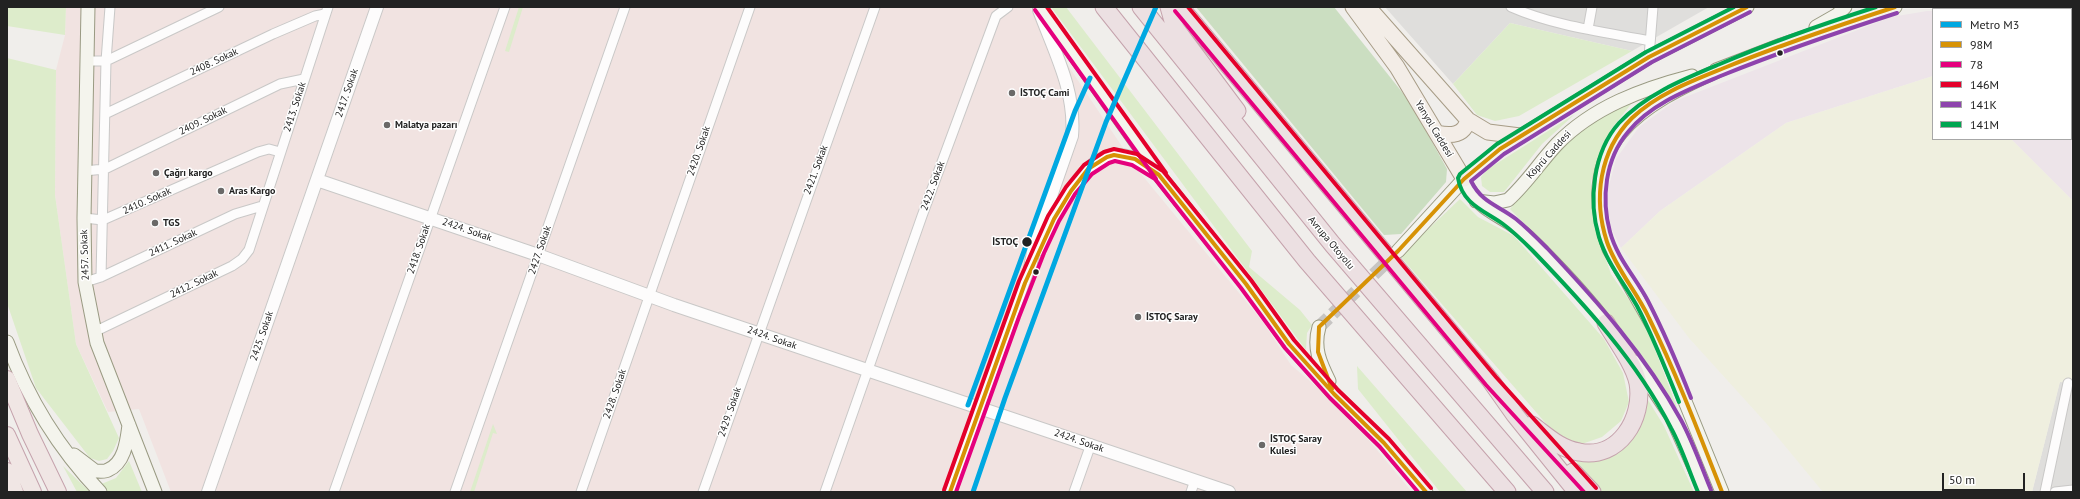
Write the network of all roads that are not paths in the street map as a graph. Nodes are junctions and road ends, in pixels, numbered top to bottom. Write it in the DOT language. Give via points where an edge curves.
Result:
graph roads {
  1 [pos="88,7"];
  2 [pos="110,7"];
  3 [pos="219,7"];
  4 [pos="377,7"];
  5 [pos="505,7"];
  6 [pos="625,7"];
  7 [pos="750,7"];
  8 [pos="875,7"];
  9 [pos="1008,7"];
  10 [pos="1039,7"];
  11 [pos="1104,7"];
  12 [pos="1141,7"];
  13 [pos="1169,7"];
  14 [pos="1180,7"];
  15 [pos="1353,7"];
  16 [pos="1368,7"];
  17 [pos="1511,7"];
  18 [pos="1592,7"];
  19 [pos="1653,7"];
  20 [pos="1747,7"];
  21 [pos="1845,7"];
  22 [pos="1895,7"];
  23 [pos="1522,9"];
  24 [pos="326,11"];
  25 [pos="1588,29"];
  26 [pos="1650,41"];
  27 [pos="1781,45"];
  28 [pos="1649,57"];
  29 [pos="88,61"];
  30 [pos="106,61"];
  31 [pos="1724,68"];
  32 [pos="304,79"];
  33 [pos="105,114"];
  34 [pos="1468,120"];
  35 [pos="1437,133"];
  36 [pos="1520,136"];
  37 [pos="280,152"];
  38 [pos="105,169"];
  39 [pos="1271,170"];
  40 [pos="84,171"];
  41 [pos="1160,175"];
  42 [pos="1464,179"];
  43 [pos="317,180"];
  44 [pos="1476,201"];
  45 [pos="262,206"];
  46 [pos="84,218"];
  47 [pos="430,218"];
  48 [pos="103,220"];
  49 [pos="1398,251"];
  50 [pos="538,255"];
  51 [pos="1030,268"];
  52 [pos="101,277"];
  53 [pos="85,282"];
  54 [pos="649,295"];
  55 [pos="1606,323"];
  56 [pos="1319,327"];
  57 [pos="94,332"];
  58 [pos="758,332"];
  59 [pos="7,342"];
  60 [pos="867,371"];
  61 [pos="7,379"];
  62 [pos="1491,381"];
  63 [pos="2068,383"];
  64 [pos="1334,394"];
  65 [pos="979,408"];
  66 [pos="130,425"];
  67 [pos="1532,425"];
  68 [pos="7,435"];
  69 [pos="57,437"];
  70 [pos="1091,444"];
  71 [pos="7,471"];
  72 [pos="1195,480"];
  73 [pos="2073,490"];
  74 [pos="15,492"];
  75 [pos="33,492"];
  76 [pos="58,492"];
  77 [pos="100,492"];
  78 [pos="155,492"];
  79 [pos="208,492"];
  80 [pos="334,492"];
  81 [pos="455,492"];
  82 [pos="581,492"];
  83 [pos="703,492"];
  84 [pos="824,492"];
  85 [pos="950,492"];
  86 [pos="1074,492"];
  87 [pos="1191,492"];
  88 [pos="1229,492"];
  89 [pos="1426,492"];
  90 [pos="1507,492"];
  91 [pos="1545,492"];
  92 [pos="1577,492"];
  93 [pos="1592,492"];
  94 [pos="1705,492"];
  95 [pos="1722,492"];
  96 [pos="2045,492"];
  97 [pos="2055,492"];
  1 -- 29 [label="main road, 2457. Sokak"];
  2 -- 30 [label="street"];
  3 -- 30 [label="street"];
  4 -- 43 [label="street, 2417. Sokak"];
  5 -- 47 [label="street, 2418. Sokak"];
  6 -- 50 [label="street, 2427. Sokak"];
  7 -- 54 [label="street, 2420. Sokak"];
  8 -- 58 [label="street, 2421. Sokak"];
  9 -- 60 [label="street, 2422. Sokak" via="996,16"];
  10 -- 41 [label="main road"];
  10 -- 51 [label="street" via="1072,103 1073,122 1072,136 1035,242"];
  11 -- 90 [label="highway" via="1307,261"];
  12 -- 39 [label="highway, Avrupa Otoyolu"];
  13 -- 39 [label="highway" via="1175,28 1246,123"];
  14 -- 62 [label="highway"];
  15 -- 35 [label="main road, Yanyol Caddesi" via="1397,67"];
  16 -- 34 [label="main road"];
  17 -- 23 [label="street"];
  18 -- 25 [label="street"];
  19 -- 26 [label="street"];
  20 -- 28 [label="main road"];
  21 -- 27 [label="main road" via="1828,21"];
  22 -- 27 [label="main road, Köprü Caddesi"];
  23 -- 25 [label="street"];
  24 -- 32 [label="street, 2413. Sokak"];
  24 -- 33 [label="street, 2408. Sokak"];
  25 -- 26 [label="street"];
  26 -- 28 [label="street"];
  27 -- 31 [label="main road, Köprü Caddesi"];
  28 -- 36 [label="main road"];
  29 -- 30 [label="street"];
  29 -- 40 [label="main road, 2457. Sokak"];
  30 -- 33 [label="street"];
  31 -- 44 [label="main road, Köprü Caddesi" via="1638,92 1603,108 1570,131 1508,200 1494,203"];
  31 -- 95 [label="main road" via="1659,99 1623,128 1609,150 1601,175 1599,202 1609,249 1658,336"];
  32 -- 37 [label="street, 2413. Sokak"];
  32 -- 38 [label="street, 2409. Sokak" via="280,84"];
  33 -- 38 [label="street"];
  34 -- 35 [label="main road" via="1461,131 1451,136"];
  34 -- 36 [label="main road" via="1488,132"];
  35 -- 42 [label="main road, Yanyol Caddesi"];
  36 -- 42 [label="main road" via="1482,162"];
  37 -- 45 [label="street, 2413. Sokak"];
  37 -- 48 [label="street, 2410. Sokak" via="269,149 258,152"];
  38 -- 40 [label="street"];
  38 -- 48 [label="street"];
  39 -- 91 [label="highway, Avrupa Otoyolu"];
  40 -- 46 [label="main road, 2457. Sokak"];
  41 -- 51 [label="street" via="1142,162 1118,155 1108,156 1096,162 1062,204"];
  41 -- 64 [label="main road" via="1246,284 1289,344"];
  42 -- 44 [label="main road, Yanyol Caddesi"];
  42 -- 49 [label="main road"];
  43 -- 47 [label="street, 2424. Sokak"];
  43 -- 79 [label="street, 2425. Sokak"];
  44 -- 55 [label="main road, Yanyol Caddesi" via="1512,223 1528,237"];
  45 -- 52 [label="street, 2411. Sokak" via="235,214"];
  45 -- 57 [label="street, 2412. Sokak" via="249,250 242,259"];
  46 -- 48 [label="street"];
  46 -- 53 [label="main road, 2457. Sokak"];
  47 -- 50 [label="street, 2424. Sokak"];
  47 -- 80 [label="street, 2418. Sokak"];
  48 -- 52 [label="street"];
  50 -- 54 [label="street, 2424. Sokak"];
  50 -- 81 [label="street, 2427. Sokak"];
  51 -- 65 [label="street"];
  52 -- 53 [label="street, 2411. Sokak"];
  53 -- 57 [label="main road, 2457. Sokak"];
  54 -- 58 [label="street, 2424. Sokak"];
  54 -- 82 [label="street, 2428. Sokak"];
  55 -- 67 [label="highway" via="1638,380 1638,411 1628,431 1610,448 1587,453 1557,444"];
  55 -- 94 [label="main road, Yanyol Caddesi" via="1671,416"];
  56 -- 64 [label="main road" via="1316,337 1318,357"];
  57 -- 66 [label="main road, 2457. Sokak"];
  58 -- 60 [label="street, 2424. Sokak"];
  58 -- 83 [label="street, 2429. Sokak"];
  59 -- 69 [label="main road" via="25,386 41,416"];
  60 -- 65 [label="street, 2424. Sokak"];
  60 -- 84 [label="street, 2422. Sokak"];
  61 -- 76 [label="highway"];
  62 -- 67 [label="highway"];
  62 -- 92 [label="highway"];
  63 -- 96 [label="street"];
  64 -- 89 [label="main road" via="1384,443"];
  65 -- 70 [label="street, 2424. Sokak"];
  65 -- 85 [label="street"];
  66 -- 69 [label="main road" via="124,453 108,470 96,471 80,461"];
  66 -- 78 [label="main road, 2457. Sokak"];
  67 -- 93 [label="highway"];
  68 -- 75 [label="highway"];
  69 -- 77 [label="main road" via="68,456"];
  70 -- 72 [label="street, 2424. Sokak"];
  70 -- 86 [label="street"];
  71 -- 74 [label="highway"];
  72 -- 87 [label="street"];
  72 -- 88 [label="street, 2424. Sokak"];
  73 -- 97 [label="street"];
}
